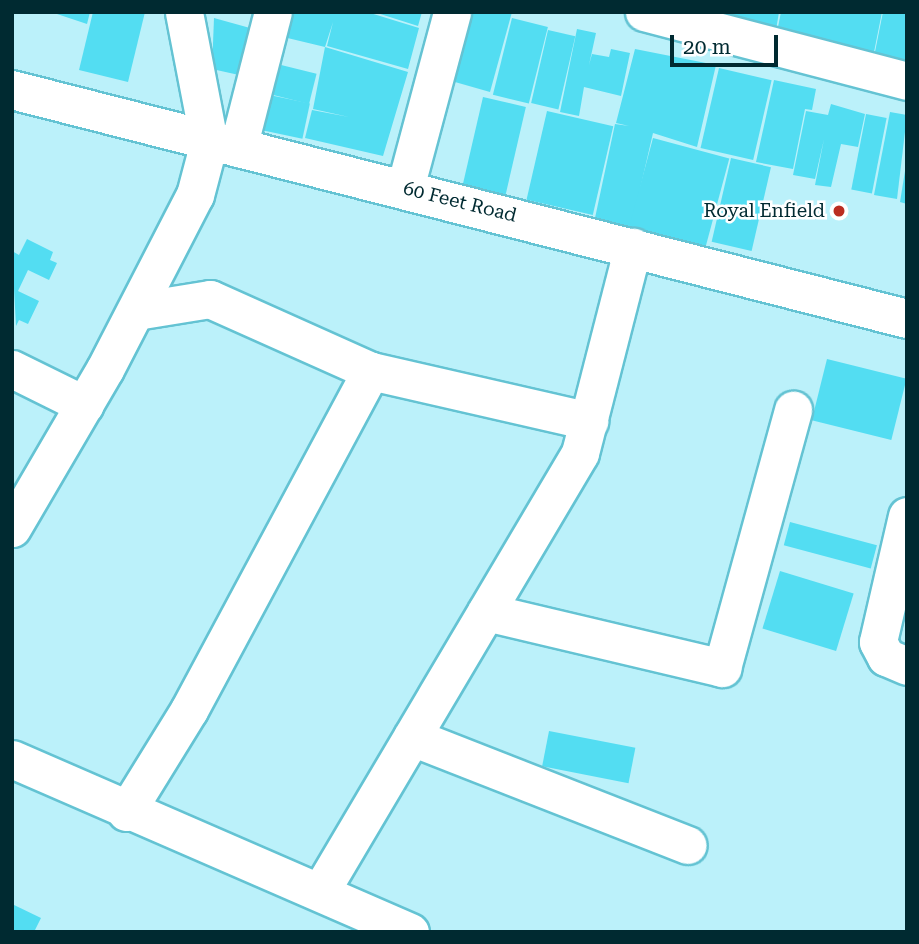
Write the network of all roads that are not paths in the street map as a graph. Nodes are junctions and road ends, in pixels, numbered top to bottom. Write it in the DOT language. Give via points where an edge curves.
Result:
graph roads {
  1 [pos="184,12"];
  2 [pos="273,12"];
  3 [pos="452,12"];
  4 [pos="644,12"];
  5 [pos="907,81"];
  6 [pos="12,90"];
  7 [pos="224,145"];
  8 [pos="405,188"];
  9 [pos="633,247"];
  10 [pos="136,312"];
  11 [pos="907,319"];
  12 [pos="12,369"];
  13 [pos="371,371"];
  14 [pos="85,405"];
  15 [pos="793,410"];
  16 [pos="589,421"];
  17 [pos="907,516"];
  18 [pos="12,528"];
  19 [pos="486,612"];
  20 [pos="907,666"];
  21 [pos="412,737"];
  22 [pos="12,759"];
  23 [pos="127,812"];
  24 [pos="688,845"];
  25 [pos="320,892"];
  26 [pos="410,932"];
  1 -- 7 [label="street"];
  2 -- 7 [label="street"];
  3 -- 8 [label="street"];
  4 -- 5 [label="street"];
  6 -- 7 [label="main road, 60 Feet Road"];
  7 -- 8 [label="main road, 60 Feet Road"];
  7 -- 10 [label="street"];
  8 -- 9 [label="main road, 60 Feet Road"];
  9 -- 11 [label="main road, 60 Feet Road"];
  9 -- 16 [label="street"];
  10 -- 13 [label="street" via="209,299"];
  10 -- 14 [label="street"];
  12 -- 14 [label="street"];
  13 -- 16 [label="street"];
  13 -- 23 [label="street" via="189,710"];
  14 -- 18 [label="street"];
  15 -- 19 [label="street" via="722,668"];
  16 -- 19 [label="street" via="560,493"];
  17 -- 20 [label="street" via="878,642 886,657"];
  19 -- 21 [label="street"];
  21 -- 24 [label="street"];
  21 -- 25 [label="street"];
  22 -- 23 [label="street"];
  23 -- 25 [label="street"];
  25 -- 26 [label="street"];
}
